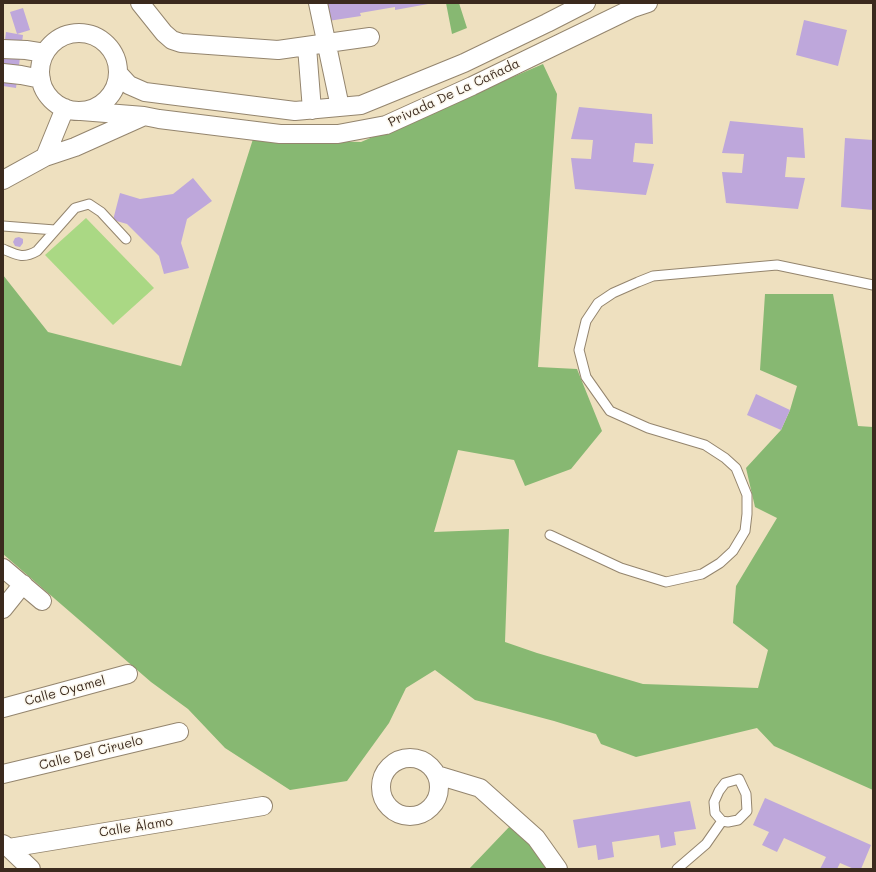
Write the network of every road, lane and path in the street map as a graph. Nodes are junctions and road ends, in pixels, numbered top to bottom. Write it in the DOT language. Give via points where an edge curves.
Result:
graph roads {
  1 [pos="140,3"];
  2 [pos="318,3"];
  3 [pos="586,3"];
  4 [pos="648,3"];
  5 [pos="370,37"];
  6 [pos="327,44"];
  7 [pos="307,47"];
  8 [pos="3,49"];
  9 [pos="45,53"];
  10 [pos="3,73"];
  11 [pos="118,73"];
  12 [pos="41,79"];
  13 [pos="340,107"];
  14 [pos="73,110"];
  15 [pos="312,110"];
  16 [pos="144,116"];
  17 [pos="45,157"];
  18 [pos="3,180"];
  19 [pos="3,226"];
  20 [pos="55,230"];
  21 [pos="126,239"];
  22 [pos="3,249"];
  23 [pos="873,285"];
  24 [pos="550,535"];
  25 [pos="3,568"];
  26 [pos="23,584"];
  27 [pos="42,600"];
  28 [pos="3,609"];
  29 [pos="128,674"];
  30 [pos="3,708"];
  31 [pos="179,732"];
  32 [pos="3,774"];
  33 [pos="437,775"];
  34 [pos="263,806"];
  35 [pos="722,820"];
  36 [pos="6,846"];
  37 [pos="31,869"];
  38 [pos="558,869"];
  39 [pos="678,869"];
  1 -- 7 [label="street" via="164,33 181,43 278,50"];
  2 -- 6 [label="street"];
  3 -- 13 [label="street, Privada De La Cañada" via="464,63 361,105"];
  4 -- 16 [label="street, Privada De La Cañada" via="386,125 338,134 280,134"];
  5 -- 6 [label="street"];
  6 -- 7 [label="street"];
  6 -- 13 [label="street"];
  7 -- 15 [label="street"];
  8 -- 9 [label="street"];
  9 -- 11 [label="street" via="53,43 64,36 77,33 90,35 102,41 111,50 117,62"];
  9 -- 12 [label="street"];
  10 -- 12 [label="street"];
  11 -- 14 [label="street" via="115,88 101,104 92,109"];
  11 -- 15 [label="street, Privada De La Cañada" via="129,85 145,92 295,111"];
  12 -- 14 [label="street" via="54,102"];
  13 -- 15 [label="street, Privada De La Cañada"];
  14 -- 16 [label="street, Privada De La Cañada"];
  14 -- 17 [label="street"];
  16 -- 17 [label="street" via="76,147"];
  17 -- 18 [label="street"];
  19 -- 20 [label="lane"];
  20 -- 21 [label="lane" via="75,208 89,204 101,212"];
  20 -- 22 [label="lane" via="37,251 30,255 19,256"];
  23 -- 24 [label="lane" via="777,265 653,276 613,293 598,303 586,321 579,350 586,376 610,411 648,428 704,445 736,468 746,495 748,514 745,531 733,551 720,563 702,574 666,582 622,568"];
  25 -- 26 [label="street"];
  26 -- 27 [label="street"];
  26 -- 28 [label="street"];
  29 -- 30 [label="street, Calle Oyamel"];
  31 -- 32 [label="street, Calle Del Ciruelo"];
  33 -- 38 [label="street" via="480,788 536,838"];
  34 -- 36 [label="street, Calle Álamo"];
  35 -- 35 [label="lane" via="715,813 714,802 724,783 739,780 746,794 747,811 738,820"];
  35 -- 39 [label="lane" via="706,844"];
  36 -- 37 [label="street"];
}
